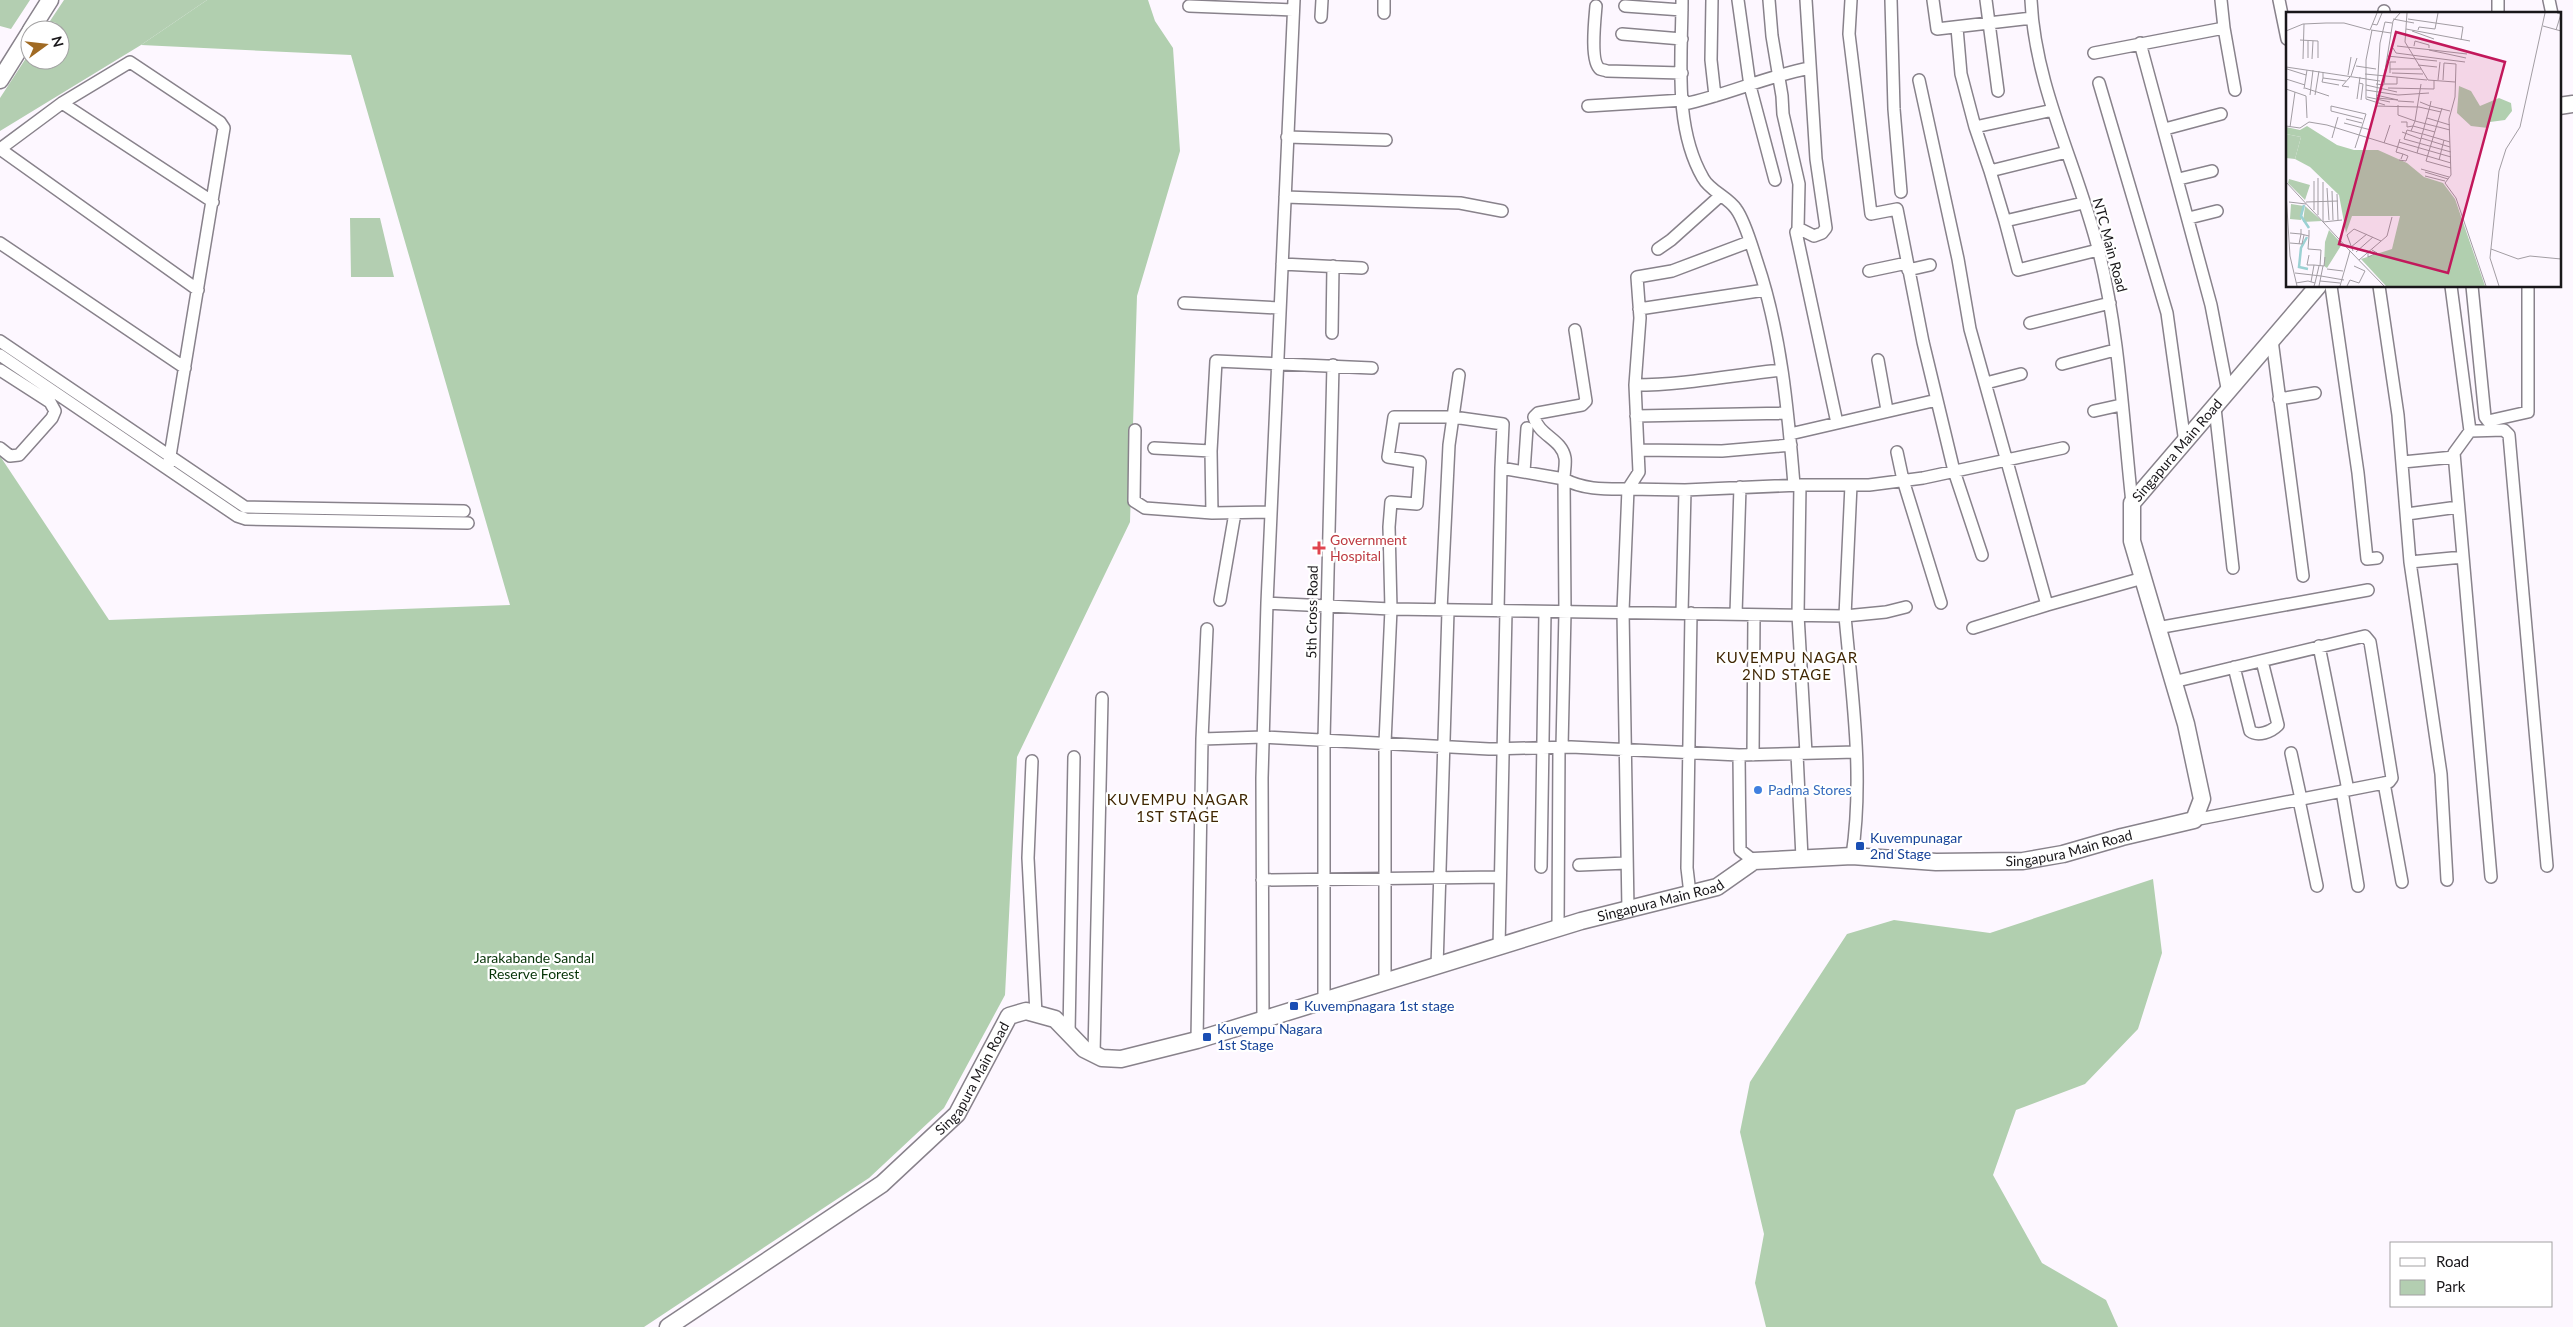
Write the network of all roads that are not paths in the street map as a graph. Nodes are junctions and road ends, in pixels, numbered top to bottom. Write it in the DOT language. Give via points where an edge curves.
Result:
graph roads {
  1 [pos="50,0"];
  2 [pos="1322,0"];
  3 [pos="1384,0"];
  4 [pos="1712,0"];
  5 [pos="1738,0"];
  6 [pos="1770,0"];
  7 [pos="1806,0"];
  8 [pos="1851,0"];
  9 [pos="1891,0"];
  10 [pos="1933,0"];
  11 [pos="1986,0"];
  12 [pos="2035,0"];
  13 [pos="2221,0"];
  14 [pos="2279,0"];
  15 [pos="1293,5"];
  16 [pos="1682,5"];
  17 [pos="1189,6"];
  18 [pos="1596,6"];
  19 [pos="1625,6"];
  20 [pos="1384,13"];
  21 [pos="1321,16"];
  22 [pos="2032,18"];
  23 [pos="38,20"];
  24 [pos="1989,22"];
  25 [pos="1957,28"];
  26 [pos="2224,28"];
  27 [pos="1622,34"];
  28 [pos="2286,34"];
  29 [pos="1682,39"];
  30 [pos="2140,43"];
  31 [pos="20,48"];
  32 [pos="2094,53"];
  33 [pos="1810,68"];
  34 [pos="1682,73"];
  35 [pos="1778,74"];
  36 [pos="0,80"];
  37 [pos="1919,80"];
  38 [pos="2099,83"];
  39 [pos="1750,86"];
  40 [pos="2235,90"];
  41 [pos="1998,91"];
  42 [pos="1715,96"];
  43 [pos="1684,102"];
  44 [pos="62,103"];
  45 [pos="2573,104"];
  46 [pos="1588,106"];
  47 [pos="2560,106"];
  48 [pos="2053,110"];
  49 [pos="2222,114"];
  50 [pos="1975,127"];
  51 [pos="2165,128"];
  52 [pos="1287,137"];
  53 [pos="1386,140"];
  54 [pos="0,149"];
  55 [pos="2067,152"];
  56 [pos="1990,171"];
  57 [pos="2212,171"];
  58 [pos="2178,179"];
  59 [pos="1775,180"];
  60 [pos="1901,192"];
  61 [pos="1720,196"];
  62 [pos="1285,197"];
  63 [pos="213,202"];
  64 [pos="2083,203"];
  65 [pos="1502,211"];
  66 [pos="2217,211"];
  67 [pos="2189,218"];
  68 [pos="2005,221"];
  69 [pos="1796,232"];
  70 [pos="1749,242"];
  71 [pos="0,243"];
  72 [pos="1658,248"];
  73 [pos="2098,250"];
  74 [pos="1282,264"];
  75 [pos="1930,265"];
  76 [pos="1333,266"];
  77 [pos="1908,266"];
  78 [pos="1362,268"];
  79 [pos="1869,270"];
  80 [pos="2316,288"];
  81 [pos="2331,288"];
  82 [pos="2379,288"];
  83 [pos="2451,288"];
  84 [pos="2472,288"];
  85 [pos="2528,288"];
  86 [pos="198,290"];
  87 [pos="1766,290"];
  88 [pos="1184,302"];
  89 [pos="2110,303"];
  90 [pos="1279,308"];
  91 [pos="1639,309"];
  92 [pos="2030,323"];
  93 [pos="1575,330"];
  94 [pos="1332,333"];
  95 [pos="2272,340"];
  96 [pos="0,341"];
  97 [pos="2115,350"];
  98 [pos="0,355"];
  99 [pos="1878,360"];
  100 [pos="1276,364"];
  101 [pos="2062,364"];
  102 [pos="1333,365"];
  103 [pos="185,368"];
  104 [pos="1372,368"];
  105 [pos="0,370"];
  106 [pos="1781,370"];
  107 [pos="2021,374"];
  108 [pos="1459,375"];
  109 [pos="31,383"];
  110 [pos="1986,384"];
  111 [pos="1635,385"];
  112 [pos="2228,392"];
  113 [pos="2315,394"];
  114 [pos="2279,399"];
  115 [pos="1937,400"];
  116 [pos="2121,405"];
  117 [pos="2215,408"];
  118 [pos="1887,410"];
  119 [pos="2094,411"];
  120 [pos="1787,413"];
  121 [pos="1636,416"];
  122 [pos="1453,417"];
  123 [pos="1837,423"];
  124 [pos="1527,428"];
  125 [pos="1135,430"];
  126 [pos="2470,431"];
  127 [pos="1790,439"];
  128 [pos="2185,443"];
  129 [pos="0,448"];
  130 [pos="1154,448"];
  131 [pos="2063,448"];
  132 [pos="1211,450"];
  133 [pos="1638,450"];
  134 [pos="1898,452"];
  135 [pos="170,456"];
  136 [pos="2454,457"];
  137 [pos="2005,460"];
  138 [pos="2402,462"];
  139 [pos="168,468"];
  140 [pos="1501,468"];
  141 [pos="1954,471"];
  142 [pos="1524,472"];
  143 [pos="1564,479"];
  144 [pos="1903,480"];
  145 [pos="1797,485"];
  146 [pos="1851,485"];
  147 [pos="1740,487"];
  148 [pos="1628,489"];
  149 [pos="1685,490"];
  150 [pos="2132,503"];
  151 [pos="2458,507"];
  152 [pos="464,510"];
  153 [pos="1235,512"];
  154 [pos="1270,512"];
  155 [pos="1212,513"];
  156 [pos="2407,514"];
  157 [pos="468,523"];
  158 [pos="1982,555"];
  159 [pos="2463,557"];
  160 [pos="2377,558"];
  161 [pos="2410,562"];
  162 [pos="2233,568"];
  163 [pos="2303,576"];
  164 [pos="2143,578"];
  165 [pos="2368,590"];
  166 [pos="1220,600"];
  167 [pos="1267,603"];
  168 [pos="1940,603"];
  169 [pos="2047,605"];
  170 [pos="1906,607"];
  171 [pos="1327,608"];
  172 [pos="1392,609"];
  173 [pos="1445,611"];
  174 [pos="1502,611"];
  175 [pos="1623,611"];
  176 [pos="1545,612"];
  177 [pos="1565,612"];
  178 [pos="1687,613"];
  179 [pos="1736,614"];
  180 [pos="1754,615"];
  181 [pos="1798,615"];
  182 [pos="1845,616"];
  183 [pos="1973,628"];
  184 [pos="2157,628"];
  185 [pos="1207,629"];
  186 [pos="2318,646"];
  187 [pos="2262,660"];
  188 [pos="2234,667"];
  189 [pos="2173,682"];
  190 [pos="1102,698"];
  191 [pos="1263,737"];
  192 [pos="1202,739"];
  193 [pos="1324,740"];
  194 [pos="1385,743"];
  195 [pos="1444,746"];
  196 [pos="1561,747"];
  197 [pos="1504,748"];
  198 [pos="1542,748"];
  199 [pos="1625,750"];
  200 [pos="1856,752"];
  201 [pos="2291,753"];
  202 [pos="1688,754"];
  203 [pos="1802,754"];
  204 [pos="1738,755"];
  205 [pos="1753,755"];
  206 [pos="1074,757"];
  207 [pos="1032,761"];
  208 [pos="2384,783"];
  209 [pos="2345,790"];
  210 [pos="2300,800"];
  211 [pos="2194,820"];
  212 [pos="1852,856"];
  213 [pos="1802,858"];
  214 [pos="1754,861"];
  215 [pos="1627,863"];
  216 [pos="1579,865"];
  217 [pos="1541,866"];
  218 [pos="2547,866"];
  219 [pos="1500,877"];
  220 [pos="2491,877"];
  221 [pos="1324,879"];
  222 [pos="1385,879"];
  223 [pos="1440,879"];
  224 [pos="1262,880"];
  225 [pos="2447,880"];
  226 [pos="2402,882"];
  227 [pos="2317,886"];
  228 [pos="2358,886"];
  229 [pos="1690,894"];
  230 [pos="1628,910"];
  231 [pos="1558,929"];
  232 [pos="1499,948"];
  233 [pos="1437,967"];
  234 [pos="1385,983"];
  235 [pos="1324,1002"];
  236 [pos="1036,1014"];
  237 [pos="1264,1020"];
  238 [pos="1069,1033"];
  239 [pos="1197,1040"];
  240 [pos="1094,1054"];
  241 [pos="668,1327"];
  1 -- 23 [label="street"];
  2 -- 21 [label="street"];
  3 -- 20 [label="street"];
  4 -- 42 [label="street" via="1711,60"];
  5 -- 39 [label="street"];
  6 -- 35 [label="street"];
  7 -- 33 [label="street"];
  8 -- 77 [label="street" via="1849,34 1871,214 1897,209"];
  9 -- 60 [label="street" via="1894,109"];
  10 -- 25 [label="street" via="1936,28"];
  11 -- 24 [label="street"];
  12 -- 22 [label="street, NTC Main Road"];
  13 -- 26 [label="street"];
  14 -- 28 [label="street"];
  15 -- 17 [label="street"];
  15 -- 52 [label="street"];
  16 -- 19 [label="street"];
  16 -- 29 [label="street"];
  18 -- 34 [label="street" via="1594,36 1596,63 1600,69"];
  22 -- 24 [label="street"];
  22 -- 48 [label="street, NTC Main Road" via="2039,64"];
  24 -- 25 [label="street"];
  24 -- 41 [label="street"];
  25 -- 50 [label="street" via="1961,74"];
  26 -- 30 [label="street"];
  26 -- 40 [label="street"];
  27 -- 29 [label="street"];
  29 -- 34 [label="street"];
  30 -- 32 [label="street"];
  30 -- 51 [label="street"];
  31 -- 36 [label="street"];
  33 -- 35 [label="street"];
  33 -- 35 [label="street" via="1816,159 1826,228 1814,236 1798,228 1800,184 1788,142"];
  34 -- 43 [label="street"];
  35 -- 39 [label="street"];
  37 -- 110 [label="street" via="1970,329"];
  38 -- 128 [label="street" via="2167,313"];
  39 -- 42 [label="street"];
  39 -- 59 [label="street"];
  42 -- 43 [label="street"];
  43 -- 46 [label="street"];
  43 -- 61 [label="street" via="1690,152 1704,180"];
  44 -- 54 [label="street"];
  44 -- 63 [label="street"];
  44 -- 63 [label="street" via="130,62 139,67 220,122 224,128"];
  45 -- 47 [label="street"];
  48 -- 50 [label="street"];
  48 -- 55 [label="street, NTC Main Road"];
  49 -- 51 [label="street"];
  50 -- 56 [label="street"];
  51 -- 58 [label="street"];
  52 -- 53 [label="street"];
  52 -- 62 [label="street"];
  54 -- 86 [label="street"];
  55 -- 56 [label="street"];
  55 -- 64 [label="street, NTC Main Road"];
  56 -- 68 [label="street"];
  57 -- 58 [label="street"];
  58 -- 67 [label="street"];
  61 -- 70 [label="street" via="1736,208"];
  61 -- 72 [label="street"];
  62 -- 65 [label="street" via="1460,204"];
  62 -- 74 [label="street"];
  63 -- 86 [label="street"];
  64 -- 68 [label="street"];
  64 -- 73 [label="street, NTC Main Road"];
  66 -- 67 [label="street"];
  67 -- 112 [label="street" via="2214,318"];
  68 -- 73 [label="street" via="2018,270"];
  69 -- 123 [label="street"];
  70 -- 87 [label="street"];
  70 -- 91 [label="street" via="1672,271 1637,277"];
  71 -- 103 [label="street"];
  73 -- 89 [label="street, NTC Main Road"];
  74 -- 76 [label="street"];
  74 -- 90 [label="street"];
  75 -- 77 [label="street"];
  76 -- 78 [label="street"];
  76 -- 94 [label="street"];
  77 -- 79 [label="street"];
  77 -- 115 [label="street"];
  80 -- 95 [label="street, Singapura Main Road"];
  81 -- 160 [label="street" via="2367,559"];
  82 -- 138 [label="street"];
  83 -- 126 [label="street"];
  84 -- 85 [label="street" via="2485,417 2488,421 2528,412"];
  86 -- 103 [label="street"];
  87 -- 91 [label="street"];
  87 -- 106 [label="street" via="1774,319"];
  88 -- 90 [label="street"];
  89 -- 92 [label="street"];
  89 -- 97 [label="street, NTC Main Road"];
  90 -- 100 [label="street"];
  91 -- 111 [label="street"];
  93 -- 143 [label="street" via="1586,400 1582,404 1538,413 1534,417 1540,430 1558,445 1565,458"];
  95 -- 112 [label="street, Singapura Main Road"];
  95 -- 114 [label="street"];
  96 -- 135 [label="street"];
  97 -- 101 [label="street"];
  97 -- 116 [label="street, NTC Main Road"];
  98 -- 109 [label="street"];
  99 -- 118 [label="street"];
  100 -- 102 [label="street"];
  100 -- 132 [label="street" via="1216,361"];
  100 -- 154 [label="street"];
  102 -- 104 [label="street"];
  102 -- 171 [label="street, 5th Cross Road"];
  103 -- 135 [label="street"];
  105 -- 109 [label="street"];
  106 -- 111 [label="street" via="1704,378 1672,385"];
  106 -- 120 [label="street"];
  107 -- 110 [label="street"];
  108 -- 122 [label="street"];
  109 -- 129 [label="street" via="55,410 52,418 19,455 10,456"];
  109 -- 139 [label="street"];
  110 -- 137 [label="street"];
  111 -- 121 [label="street"];
  112 -- 117 [label="street, Singapura Main Road"];
  113 -- 114 [label="street"];
  114 -- 163 [label="street"];
  115 -- 118 [label="street"];
  115 -- 141 [label="street"];
  116 -- 119 [label="street"];
  116 -- 150 [label="street, NTC Main Road"];
  117 -- 128 [label="street, Singapura Main Road"];
  117 -- 162 [label="street"];
  118 -- 123 [label="street"];
  120 -- 121 [label="street"];
  120 -- 127 [label="street"];
  121 -- 133 [label="street"];
  122 -- 140 [label="street" via="1503,424"];
  122 -- 172 [label="street" via="1394,417 1388,457 1420,462 1417,504 1392,502 1389,527"];
  122 -- 173 [label="street" via="1449,445"];
  123 -- 127 [label="street"];
  124 -- 142 [label="street"];
  125 -- 155 [label="street" via="1134,501 1146,508"];
  126 -- 136 [label="street" via="2456,448"];
  126 -- 218 [label="street" via="2504,430 2509,435"];
  127 -- 133 [label="street" via="1722,451"];
  127 -- 145 [label="street"];
  128 -- 150 [label="street, Singapura Main Road"];
  130 -- 132 [label="street"];
  131 -- 137 [label="street"];
  132 -- 155 [label="street"];
  133 -- 148 [label="street" via="1639,472"];
  134 -- 144 [label="street"];
  135 -- 139 [label="street"];
  135 -- 152 [label="street" via="245,507"];
  136 -- 138 [label="street"];
  136 -- 151 [label="street"];
  137 -- 141 [label="street"];
  137 -- 169 [label="street"];
  138 -- 156 [label="street"];
  139 -- 157 [label="street" via="246,519"];
  140 -- 142 [label="street"];
  140 -- 174 [label="street"];
  141 -- 144 [label="street"];
  141 -- 158 [label="street"];
  142 -- 143 [label="street"];
  143 -- 148 [label="street" via="1599,490"];
  143 -- 177 [label="street"];
  144 -- 146 [label="street"];
  144 -- 168 [label="street"];
  145 -- 146 [label="street"];
  145 -- 147 [label="street"];
  145 -- 181 [label="street"];
  146 -- 182 [label="street"];
  147 -- 149 [label="street"];
  147 -- 179 [label="street"];
  148 -- 149 [label="street"];
  148 -- 175 [label="street"];
  149 -- 178 [label="street"];
  150 -- 164 [label="street, Singapura Main Road" via="2132,541"];
  151 -- 156 [label="street"];
  151 -- 159 [label="street"];
  153 -- 154 [label="street"];
  153 -- 155 [label="street"];
  153 -- 166 [label="street"];
  154 -- 167 [label="street"];
  156 -- 161 [label="street"];
  159 -- 161 [label="street"];
  159 -- 220 [label="street"];
  161 -- 225 [label="street" via="2441,774"];
  164 -- 169 [label="street"];
  164 -- 184 [label="street, Singapura Main Road"];
  165 -- 184 [label="street"];
  167 -- 171 [label="street"];
  167 -- 191 [label="street"];
  169 -- 183 [label="street"];
  170 -- 182 [label="street"];
  171 -- 172 [label="street"];
  171 -- 193 [label="street, 5th Cross Road"];
  172 -- 173 [label="street"];
  172 -- 194 [label="street"];
  173 -- 174 [label="street"];
  173 -- 195 [label="street"];
  174 -- 176 [label="street"];
  174 -- 197 [label="street"];
  175 -- 177 [label="street"];
  175 -- 178 [label="street"];
  175 -- 199 [label="street"];
  176 -- 177 [label="street"];
  176 -- 198 [label="street"];
  177 -- 196 [label="street"];
  178 -- 179 [label="street"];
  178 -- 202 [label="street"];
  179 -- 180 [label="street"];
  180 -- 181 [label="street"];
  180 -- 205 [label="street"];
  181 -- 182 [label="street"];
  181 -- 203 [label="street"];
  182 -- 200 [label="street"];
  184 -- 189 [label="street, Singapura Main Road"];
  185 -- 192 [label="street"];
  186 -- 187 [label="street"];
  186 -- 208 [label="street" via="2368,638 2392,778"];
  186 -- 209 [label="street"];
  187 -- 188 [label="street"];
  187 -- 188 [label="street" via="2278,725 2257,734 2250,731"];
  188 -- 189 [label="street"];
  189 -- 211 [label="street, Singapura Main Road" via="2186,724 2202,799"];
  190 -- 240 [label="street"];
  191 -- 192 [label="street"];
  191 -- 193 [label="street"];
  191 -- 224 [label="street"];
  192 -- 239 [label="street"];
  193 -- 194 [label="street"];
  193 -- 221 [label="street, 5th Cross Road"];
  194 -- 195 [label="street"];
  194 -- 222 [label="street"];
  195 -- 197 [label="street"];
  195 -- 223 [label="street"];
  196 -- 198 [label="street"];
  196 -- 199 [label="street"];
  196 -- 231 [label="street"];
  197 -- 198 [label="street"];
  197 -- 219 [label="street"];
  198 -- 217 [label="street"];
  199 -- 202 [label="street"];
  199 -- 215 [label="street"];
  200 -- 203 [label="street"];
  200 -- 212 [label="street" via="1857,823"];
  201 -- 210 [label="street"];
  202 -- 204 [label="street"];
  202 -- 229 [label="street" via="1687,868"];
  203 -- 205 [label="street"];
  203 -- 213 [label="street"];
  204 -- 205 [label="street"];
  204 -- 214 [label="street" via="1740,850"];
  206 -- 238 [label="street"];
  207 -- 236 [label="street" via="1028,858"];
  208 -- 209 [label="street"];
  208 -- 226 [label="street"];
  209 -- 210 [label="street"];
  209 -- 228 [label="street"];
  210 -- 211 [label="street"];
  210 -- 227 [label="street"];
  211 -- 212 [label="street, Singapura Main Road" via="2063,854 2023,861 1936,862"];
  212 -- 213 [label="street, Singapura Main Road"];
  213 -- 214 [label="street, Singapura Main Road"];
  214 -- 229 [label="street, Singapura Main Road" via="1718,887"];
  215 -- 216 [label="street"];
  215 -- 230 [label="street"];
  219 -- 223 [label="street"];
  219 -- 232 [label="street"];
  221 -- 222 [label="street"];
  221 -- 224 [label="street"];
  221 -- 235 [label="street, 5th Cross Road"];
  222 -- 223 [label="street"];
  222 -- 234 [label="street"];
  223 -- 233 [label="street"];
  224 -- 237 [label="street"];
  229 -- 230 [label="street, Singapura Main Road"];
  230 -- 231 [label="street, Singapura Main Road"];
  231 -- 232 [label="street, Singapura Main Road"];
  232 -- 233 [label="street, Singapura Main Road"];
  233 -- 234 [label="street, Singapura Main Road"];
  234 -- 235 [label="street, Singapura Main Road"];
  235 -- 237 [label="street, Singapura Main Road"];
  236 -- 238 [label="street, Singapura Main Road" via="1056,1019"];
  236 -- 241 [label="street, Singapura Main Road" via="1026,1011 1008,1016 957,1114 882,1184"];
  237 -- 239 [label="street, Singapura Main Road"];
  238 -- 240 [label="street, Singapura Main Road" via="1084,1049"];
  239 -- 240 [label="street, Singapura Main Road" via="1121,1058 1102,1058"];
}
